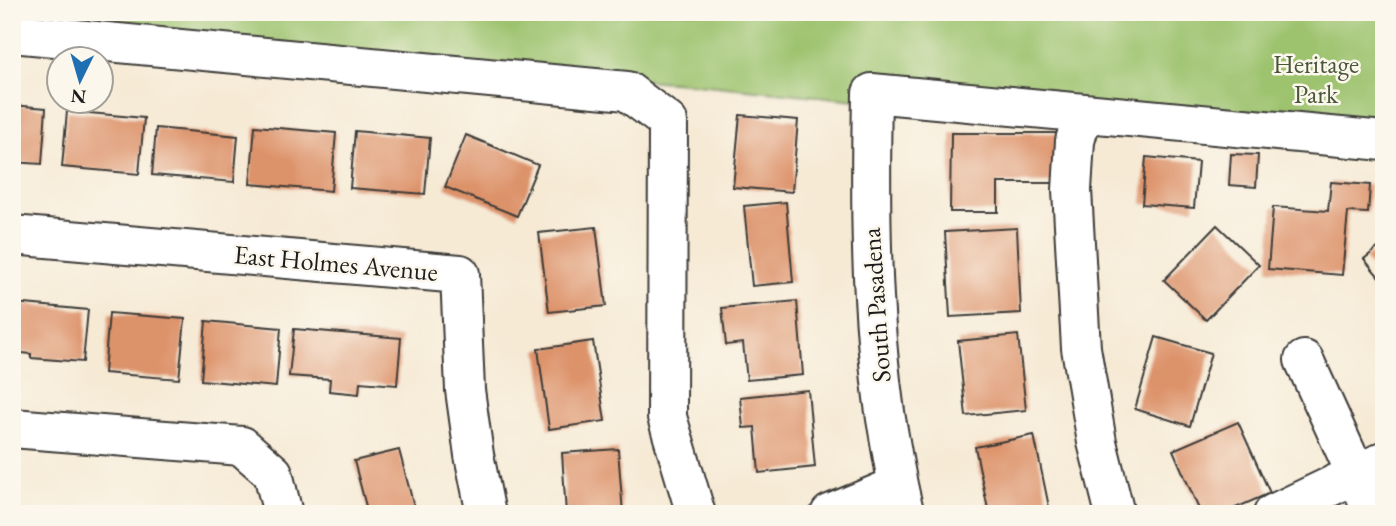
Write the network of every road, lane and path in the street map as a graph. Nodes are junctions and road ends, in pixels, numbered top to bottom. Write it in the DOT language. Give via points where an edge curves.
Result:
graph roads {
  1 [pos="12,33"];
  2 [pos="1083,113"];
  3 [pos="1384,141"];
  4 [pos="12,236"];
  5 [pos="1304,359"];
  6 [pos="12,428"];
  7 [pos="1370,468"];
  8 [pos="901,500"];
  9 [pos="283,514"];
  10 [pos="486,514"];
  11 [pos="696,514"];
  12 [pos="830,514"];
  13 [pos="1115,514"];
  14 [pos="1273,514"];
  15 [pos="1374,514"];
  1 -- 11 [label="street" via="628,91 667,122 667,417"];
  2 -- 3 [label="street"];
  2 -- 8 [label="street, South Pasadena" via="872,93 870,227 877,361"];
  2 -- 13 [label="street" via="1075,141 1072,190 1081,348"];
  4 -- 10 [label="street, East Holmes Avenue" via="460,274 465,390"];
  5 -- 7 [label="street"];
  6 -- 9 [label="street" via="242,446 273,473"];
  7 -- 14 [label="street"];
  7 -- 15 [label="street"];
  8 -- 12 [label="street"];
}
